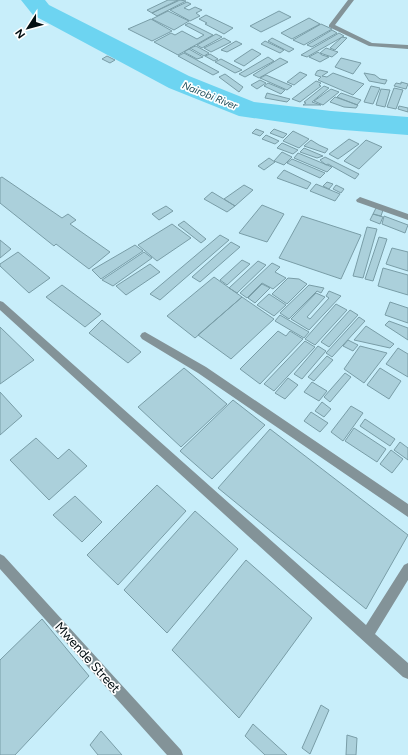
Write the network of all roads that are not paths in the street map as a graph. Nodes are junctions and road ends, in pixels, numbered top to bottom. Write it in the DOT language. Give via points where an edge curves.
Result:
graph roads {
  1 [pos="350,0"];
  2 [pos="408,47"];
  3 [pos="360,200"];
  4 [pos="408,217"];
  5 [pos="0,305"];
  6 [pos="145,336"];
  7 [pos="408,511"];
  8 [pos="0,560"];
  9 [pos="408,569"];
  10 [pos="367,635"];
  11 [pos="408,672"];
  12 [pos="176,755"];
  1 -- 2 [label="street" via="331,26 371,45"];
  3 -- 4 [label="street"];
  5 -- 10 [label="street"];
  6 -- 7 [label="street" via="202,370"];
  8 -- 12 [label="street, Mwende Street"];
  9 -- 10 [label="street"];
  10 -- 11 [label="street"];
}
